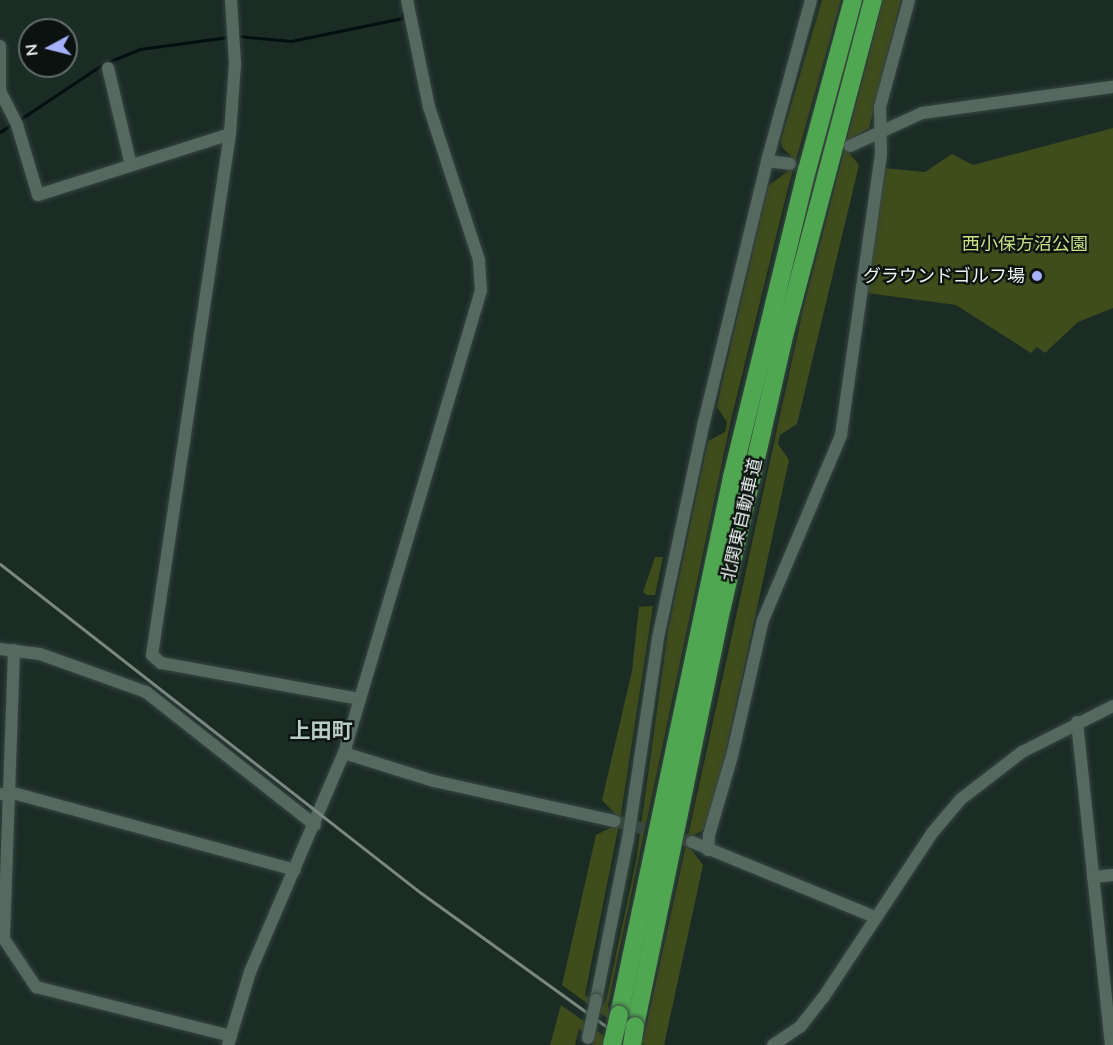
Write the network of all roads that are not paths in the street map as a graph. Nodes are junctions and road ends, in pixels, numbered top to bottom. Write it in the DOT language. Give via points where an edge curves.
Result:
graph roads {
  1 [pos="231,0"];
  2 [pos="407,0"];
  3 [pos="811,0"];
  4 [pos="853,0"];
  5 [pos="873,0"];
  6 [pos="909,0"];
  7 [pos="0,46"];
  8 [pos="108,68"];
  9 [pos="1113,87"];
  10 [pos="0,91"];
  11 [pos="879,132"];
  12 [pos="230,134"];
  13 [pos="850,146"];
  14 [pos="767,161"];
  15 [pos="790,164"];
  16 [pos="131,165"];
  17 [pos="0,650"];
  18 [pos="14,650"];
  19 [pos="360,699"];
  20 [pos="1113,706"];
  21 [pos="1077,722"];
  22 [pos="344,753"];
  23 [pos="4,794"];
  24 [pos="615,821"];
  25 [pos="315,825"];
  26 [pos="692,842"];
  27 [pos="708,850"];
  28 [pos="295,870"];
  29 [pos="1113,875"];
  30 [pos="1094,877"];
  31 [pos="875,917"];
  32 [pos="228,1042"];
  33 [pos="587,1042"];
  34 [pos="612,1045"];
  35 [pos="632,1045"];
  36 [pos="773,1045"];
  37 [pos="1111,1045"];
  1 -- 12 [label="street" via="235,73"];
  2 -- 19 [label="street" via="429,107 479,260 481,285"];
  3 -- 14 [label="street"];
  4 -- 34 [label="highway, 北関東自動車道, bridge" via="734,466"];
  5 -- 35 [label="highway, 北関東自動車道, bridge" via="783,340 722,607"];
  6 -- 11 [label="street" via="880,107"];
  7 -- 10 [label="street"];
  8 -- 16 [label="street"];
  9 -- 11 [label="street" via="922,113"];
  10 -- 16 [label="street" via="17,125 38,195"];
  11 -- 13 [label="street"];
  11 -- 27 [label="street" via="881,154 841,435 763,620"];
  12 -- 16 [label="street"];
  12 -- 19 [label="street" via="152,655 161,663"];
  14 -- 15 [label="street"];
  14 -- 33 [label="street, bridge" via="710,396 666,602 624,862"];
  17 -- 18 [label="street"];
  18 -- 23 [label="street"];
  18 -- 25 [label="street" via="40,654 146,692"];
  19 -- 22 [label="street"];
  20 -- 21 [label="street"];
  21 -- 30 [label="street"];
  21 -- 31 [label="street" via="1022,752 962,799 933,832"];
  22 -- 24 [label="street" via="434,781"];
  22 -- 25 [label="street"];
  23 -- 28 [label="street"];
  23 -- 32 [label="street" via="4,939 36,987"];
  25 -- 28 [label="street"];
  26 -- 27 [label="street"];
  27 -- 31 [label="street"];
  28 -- 32 [label="street" via="250,972"];
  29 -- 30 [label="street"];
  30 -- 37 [label="street"];
  31 -- 36 [label="street" via="800,1027"];
}
